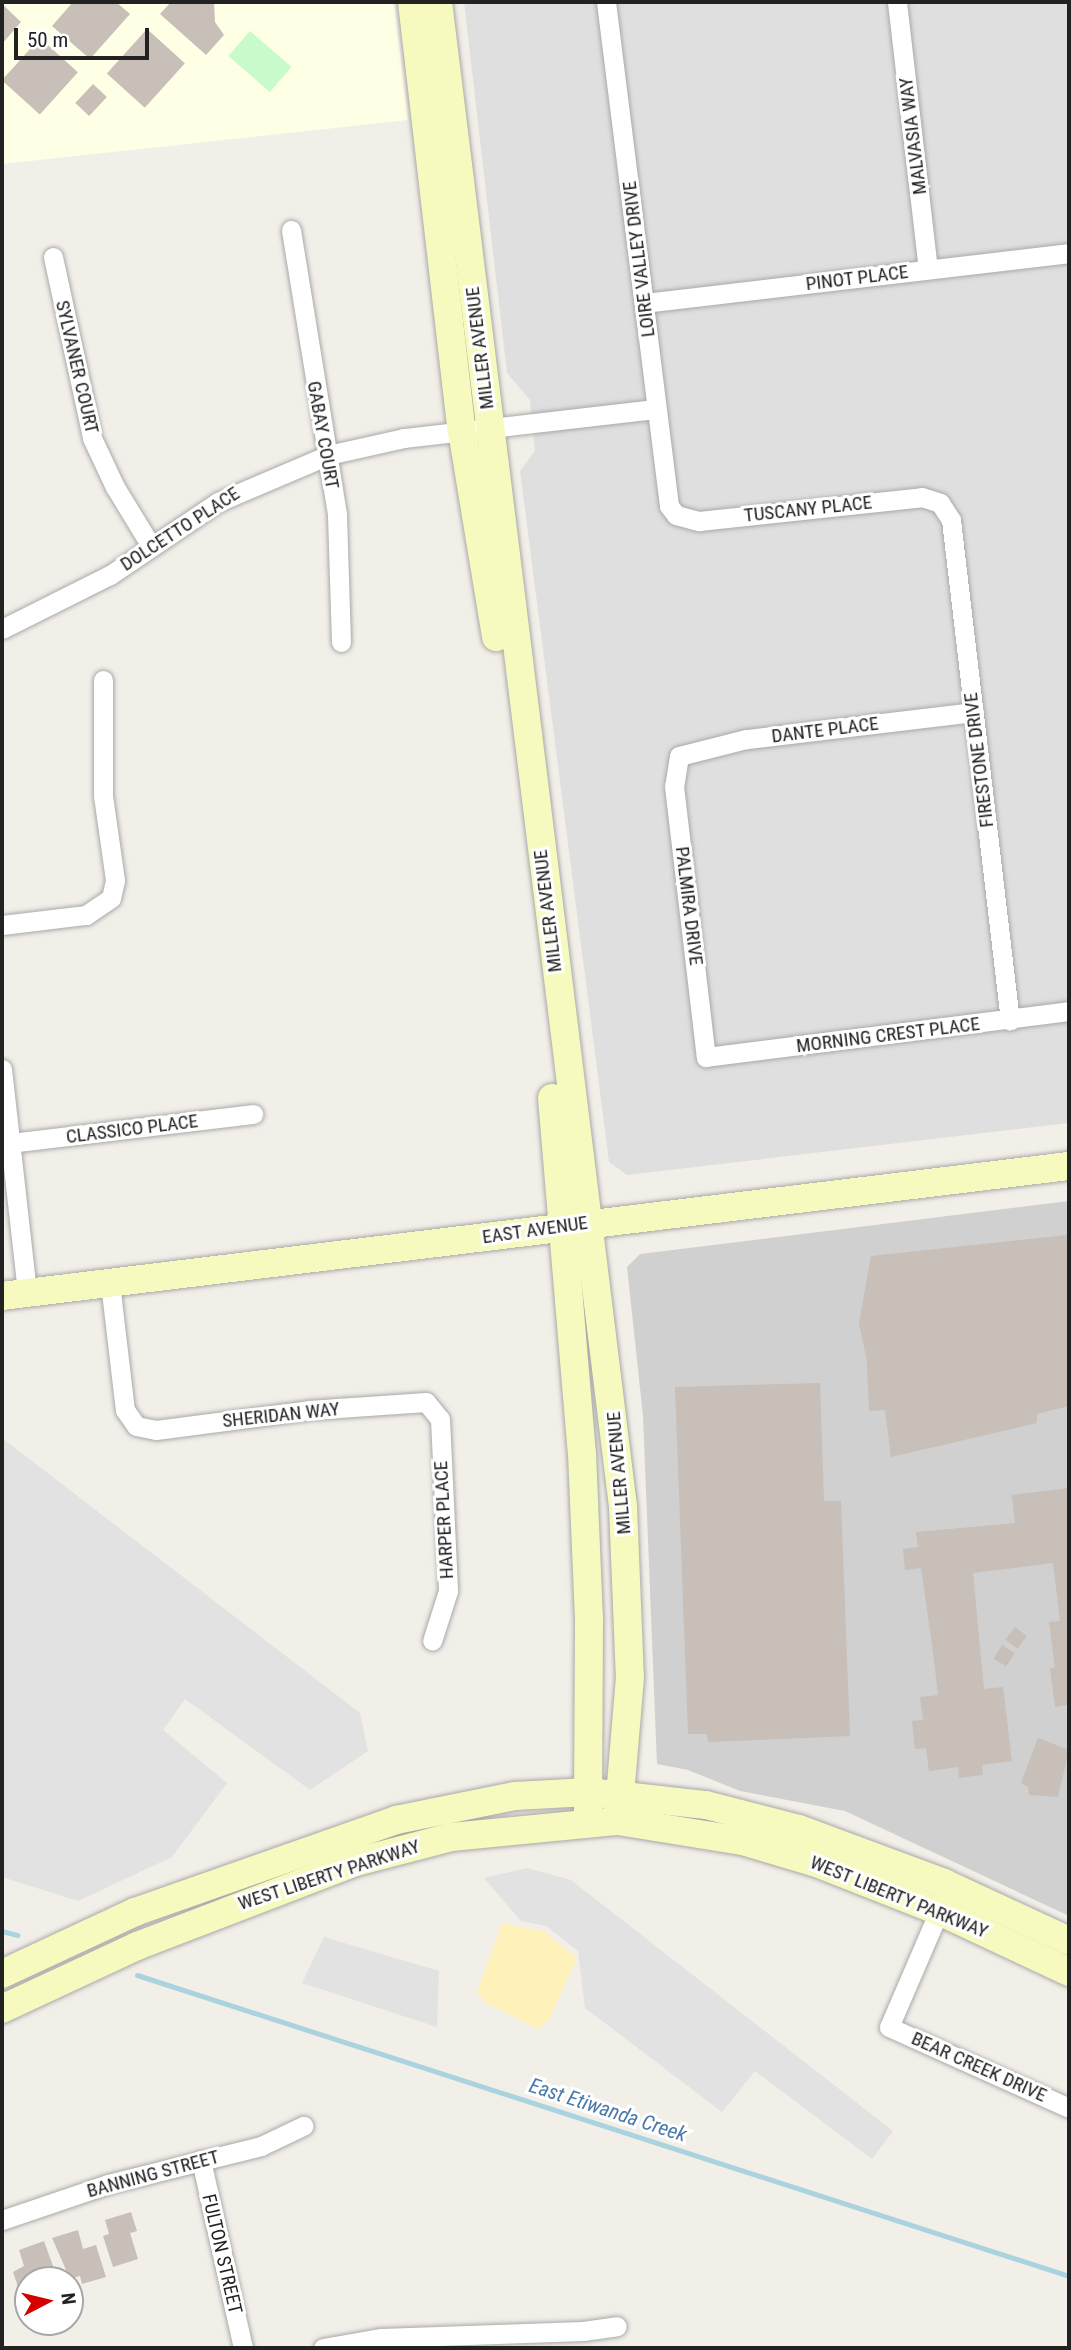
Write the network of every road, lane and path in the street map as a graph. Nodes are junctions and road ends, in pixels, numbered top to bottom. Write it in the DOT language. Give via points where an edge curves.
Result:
graph roads {
  1 [pos="412,2"];
  2 [pos="438,2"];
  3 [pos="607,2"];
  4 [pos="897,2"];
  5 [pos="291,230"];
  6 [pos="1069,253"];
  7 [pos="53,257"];
  8 [pos="929,269"];
  9 [pos="644,303"];
  10 [pos="656,409"];
  11 [pos="476,429"];
  12 [pos="328,454"];
  13 [pos="940,503"];
  14 [pos="676,515"];
  15 [pos="151,546"];
  16 [pos="2,629"];
  17 [pos="341,642"];
  18 [pos="103,680"];
  19 [pos="974,712"];
  20 [pos="679,756"];
  21 [pos="2,925"];
  22 [pos="1069,1011"];
  23 [pos="1010,1021"];
  24 [pos="706,1057"];
  25 [pos="2,1069"];
  26 [pos="253,1114"];
  27 [pos="10,1143"];
  28 [pos="1069,1166"];
  29 [pos="576,1224"];
  30 [pos="110,1283"];
  31 [pos="15,1294"];
  32 [pos="426,1402"];
  33 [pos="432,1641"];
  34 [pos="588,1792"];
  35 [pos="621,1793"];
  36 [pos="618,1821"];
  37 [pos="588,1822"];
  38 [pos="362,1830"];
  39 [pos="278,1889"];
  40 [pos="939,1911"];
  41 [pos="1069,1941"];
  42 [pos="1069,1972"];
  43 [pos="2,1974"];
  44 [pos="2,2009"];
  45 [pos="1069,2108"];
  46 [pos="303,2126"];
  47 [pos="201,2161"];
  48 [pos="2,2220"];
  49 [pos="617,2326"];
  50 [pos="243,2348"];
  51 [pos="323,2348"];
  1 -- 11 [label="street, MILLER AVENUE"];
  2 -- 11 [label="street, MILLER AVENUE"];
  3 -- 9 [label="street, LOIRE VALLEY DRIVE"];
  4 -- 8 [label="street, MALVASIA WAY"];
  5 -- 12 [label="street, GABAY COURT" via="305,337"];
  6 -- 8 [label="street, PINOT PLACE"];
  7 -- 15 [label="street, SYLVANER COURT" via="92,438"];
  8 -- 9 [label="street, PINOT PLACE"];
  9 -- 10 [label="street, LOIRE VALLEY DRIVE"];
  10 -- 11 [label="street, DOLCETTO PLACE"];
  10 -- 14 [label="street, LOIRE VALLEY DRIVE" via="666,496"];
  11 -- 12 [label="street, DOLCETTO PLACE"];
  11 -- 29 [label="street, MILLER AVENUE" via="476,529 493,611"];
  12 -- 15 [label="street, DOLCETTO PLACE" via="247,486"];
  12 -- 17 [label="street, GABAY COURT" via="339,536"];
  13 -- 14 [label="street, TUSCANY PLACE" via="913,497 699,521"];
  13 -- 19 [label="street, FIRESTONE DRIVE" via="951,520"];
  15 -- 16 [label="street, DOLCETTO PLACE" via="110,575"];
  18 -- 21 [label="street" via="103,796 115,880 111,898 86,915"];
  19 -- 20 [label="street, DANTE PLACE" via="736,740"];
  19 -- 23 [label="street, FIRESTONE DRIVE"];
  20 -- 24 [label="street, PALMIRA DRIVE" via="674,786"];
  22 -- 23 [label="street, MORNING CREST PLACE"];
  23 -- 24 [label="street, MORNING CREST PLACE"];
  25 -- 27 [label="street"];
  26 -- 27 [label="street, CLASSICO PLACE"];
  27 -- 31 [label="street"];
  28 -- 29 [label="street, EAST AVENUE"];
  29 -- 30 [label="street, EAST AVENUE"];
  29 -- 34 [label="street, MILLER AVENUE"];
  29 -- 35 [label="street, MILLER AVENUE" via="610,1383 627,1570 630,1677"];
  30 -- 31 [label="street, EAST AVENUE"];
  30 -- 32 [label="street, SHERIDAN WAY" via="125,1410 136,1426 156,1430 309,1410"];
  32 -- 33 [label="street, HARPER PLACE" via="440,1419 448,1591"];
  34 -- 35 [label="street, WEST LIBERTY PARKWAY"];
  34 -- 37 [label="street, MILLER AVENUE"];
  34 -- 38 [label="street, WEST LIBERTY PARKWAY" via="462,1805"];
  35 -- 36 [label="street, MILLER AVENUE"];
  35 -- 41 [label="street, WEST LIBERTY PARKWAY" via="706,1805 799,1829 944,1883"];
  36 -- 37 [label="street, WEST LIBERTY PARKWAY"];
  36 -- 40 [label="street, WEST LIBERTY PARKWAY" via="690,1831 779,1852"];
  37 -- 39 [label="street, WEST LIBERTY PARKWAY" via="451,1837"];
  38 -- 39 [label="street" via="349,1848 281,1872"];
  38 -- 43 [label="street, WEST LIBERTY PARKWAY" via="135,1912"];
  39 -- 44 [label="street, WEST LIBERTY PARKWAY" via="137,1946"];
  40 -- 42 [label="street, WEST LIBERTY PARKWAY"];
  40 -- 45 [label="street, BEAR CREEK DRIVE" via="889,2027"];
  46 -- 47 [label="street, BANNING STREET" via="261,2146"];
  47 -- 48 [label="street, BANNING STREET" via="108,2184"];
  47 -- 50 [label="street, FULTON STREET"];
  49 -- 51 [label="street" via="381,2338"];
}
